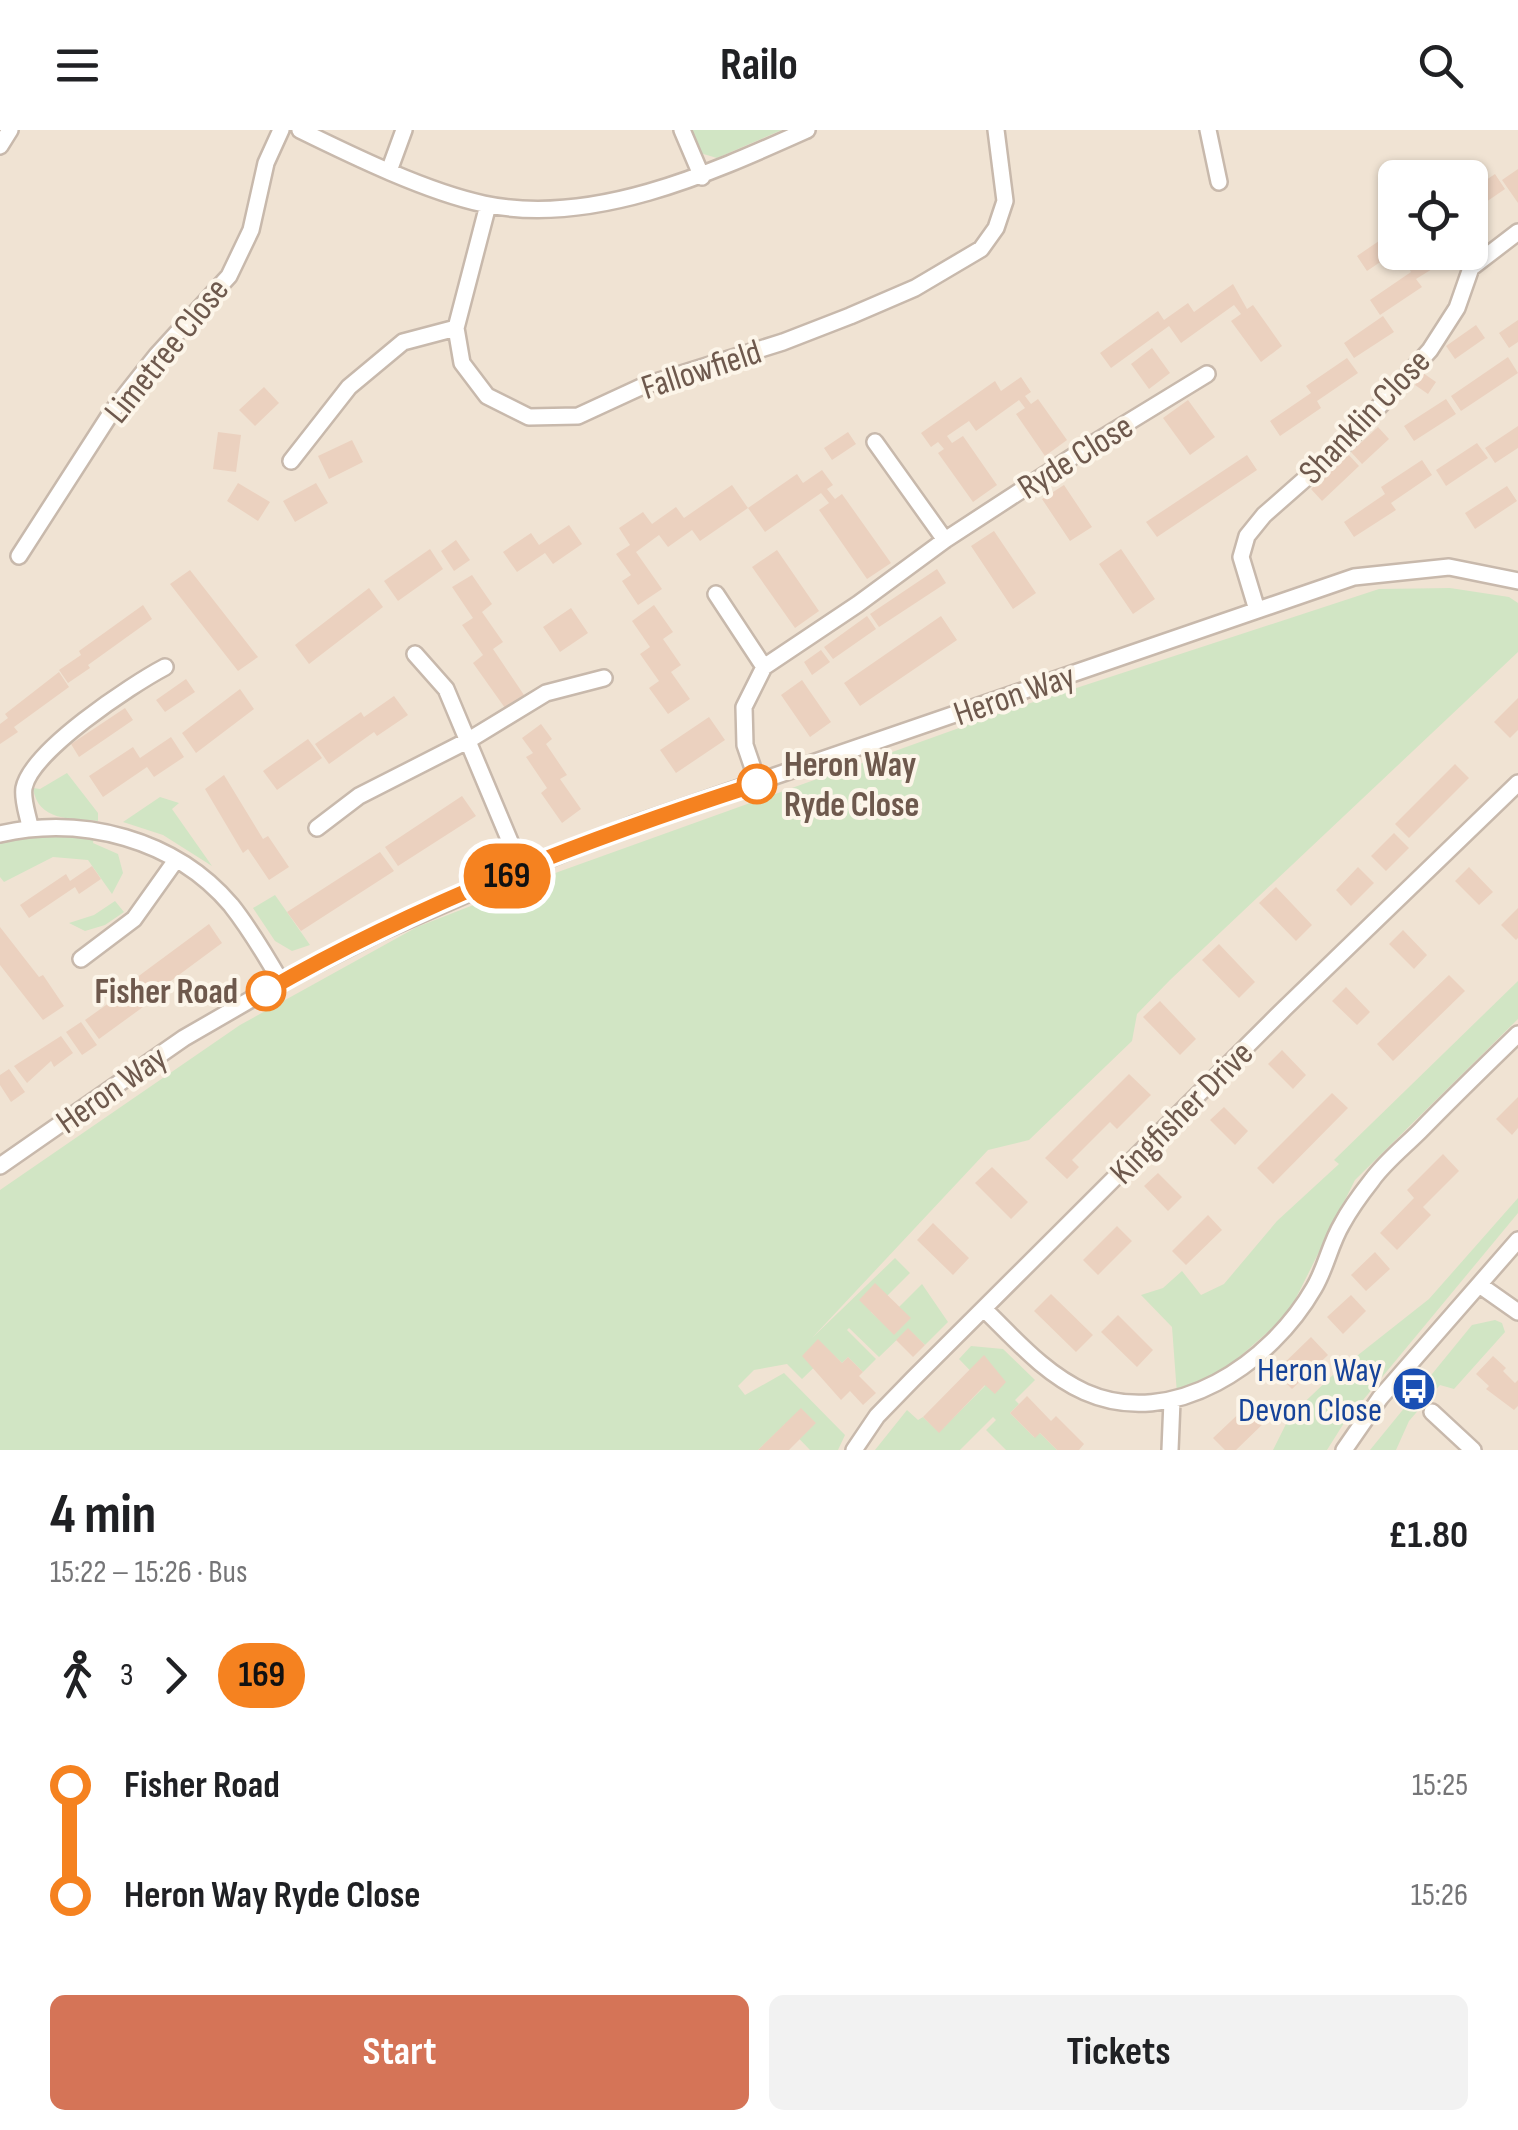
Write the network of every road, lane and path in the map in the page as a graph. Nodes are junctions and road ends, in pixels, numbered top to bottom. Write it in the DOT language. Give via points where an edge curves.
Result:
graph roads {
  1 [pos="10,130"];
  2 [pos="282,130"];
  3 [pos="300,130"];
  4 [pos="404,130"];
  5 [pos="682,130"];
  6 [pos="807,130"];
  7 [pos="996,130"];
  8 [pos="1208,130"];
  9 [pos="0,146"];
  10 [pos="389,171"];
  11 [pos="702,177"];
  12 [pos="1219,182"];
  13 [pos="488,205"];
  14 [pos="1518,232"];
  15 [pos="456,328"];
  16 [pos="1207,374"];
  17 [pos="875,442"];
  18 [pos="290,461"];
  19 [pos="944,540"];
  20 [pos="19,556"];
  21 [pos="1518,581"];
  22 [pos="716,594"];
  23 [pos="1257,610"];
  24 [pos="415,654"];
  25 [pos="165,667"];
  26 [pos="764,667"];
  27 [pos="604,678"];
  28 [pos="469,740"];
  29 [pos="1518,783"];
  30 [pos="758,784"];
  31 [pos="30,827"];
  32 [pos="317,828"];
  33 [pos="0,834"];
  34 [pos="176,860"];
  35 [pos="522,870"];
  36 [pos="81,960"];
  37 [pos="282,982"];
  38 [pos="1518,1034"];
  39 [pos="0,1166"];
  40 [pos="1518,1240"];
  41 [pos="1481,1286"];
  42 [pos="985,1310"];
  43 [pos="1518,1312"];
  44 [pos="1172,1401"];
  45 [pos="1432,1412"];
  46 [pos="854,1450"];
  47 [pos="1170,1450"];
  48 [pos="1344,1450"];
  49 [pos="1473,1450"];
  1 -- 9 [label="street"];
  2 -- 20 [label="street, Limetree Close" via="229,276 111,414"];
  3 -- 10 [label="street"];
  4 -- 10 [label="street"];
  5 -- 11 [label="street"];
  6 -- 11 [label="street"];
  7 -- 15 [label="street, Fallowfield" via="1005,201 981,249 916,288 783,342 554,419 528,417 487,396 462,363"];
  8 -- 12 [label="street"];
  10 -- 13 [label="street"];
  11 -- 13 [label="street" via="618,200 548,208"];
  13 -- 15 [label="street"];
  14 -- 23 [label="street, Shanklin Close" via="1471,268 1458,308 1430,350 1347,442 1247,536 1241,558"];
  15 -- 18 [label="street" via="403,342 349,387"];
  16 -- 19 [label="street, Ryde Close"];
  17 -- 19 [label="street"];
  19 -- 26 [label="street, Ryde Close"];
  21 -- 23 [label="street, Heron Way" via="1430,569 1354,578"];
  22 -- 26 [label="street"];
  23 -- 30 [label="street, Heron Way"];
  24 -- 28 [label="street" via="446,689"];
  25 -- 31 [label="street" via="126,688 33,768 23,793"];
  26 -- 30 [label="street" via="744,707 745,746"];
  27 -- 28 [label="street" via="546,692"];
  28 -- 32 [label="street" via="359,796"];
  28 -- 35 [label="street"];
  29 -- 42 [label="street, Kingfisher Drive"];
  30 -- 35 [label="street, Heron Way"];
  31 -- 33 [label="street"];
  31 -- 34 [label="street" via="88,828 139,840"];
  34 -- 36 [label="street" via="134,920"];
  34 -- 37 [label="street" via="231,905"];
  35 -- 37 [label="street, Heron Way"];
  37 -- 39 [label="street, Heron Way" via="184,1038"];
  38 -- 44 [label="street" via="1374,1176 1290,1323 1222,1380"];
  40 -- 41 [label="street"];
  41 -- 43 [label="street"];
  41 -- 48 [label="street" via="1380,1398"];
  42 -- 44 [label="street" via="1044,1367 1084,1392 1122,1403"];
  42 -- 46 [label="street, Kingfisher Drive" via="877,1416"];
  44 -- 47 [label="street"];
  45 -- 49 [label="street"];
}
